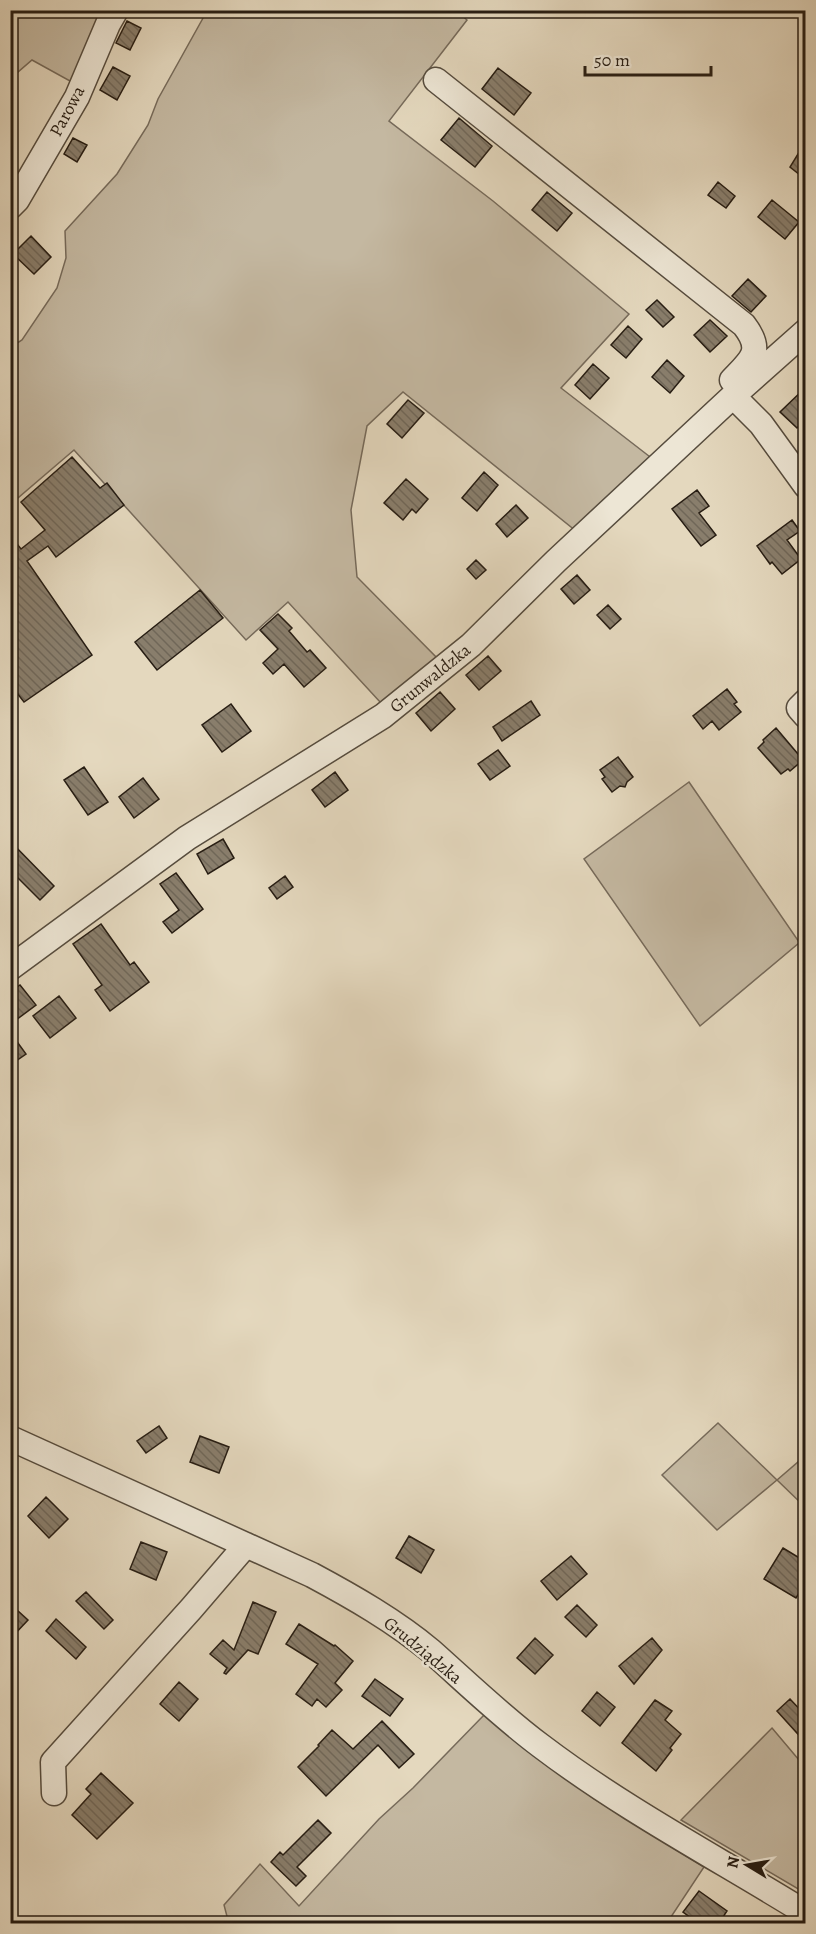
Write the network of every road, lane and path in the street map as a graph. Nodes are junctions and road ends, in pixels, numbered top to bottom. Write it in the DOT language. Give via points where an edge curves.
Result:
graph roads {
  1 [pos="116,10"];
  2 [pos="800,10"];
  3 [pos="806,15"];
  4 [pos="436,80"];
  5 [pos="10,207"];
  6 [pos="806,331"];
  7 [pos="730,398"];
  8 [pos="806,486"];
  9 [pos="10,968"];
  10 [pos="10,1438"];
  11 [pos="246,1545"];
  12 [pos="54,1793"];
  13 [pos="806,1913"];
  1 -- 5 [label="street, Parowa" via="77,96"];
  2 -- 3 [label="path"];
  4 -- 7 [label="street" via="744,326 756,349 752,359 720,393"];
  6 -- 7 [label="street, Grunwaldzka"];
  7 -- 8 [label="street" via="760,424"];
  7 -- 9 [label="street, Grunwaldzka" via="471,645 382,716 187,838"];
  10 -- 11 [label="street, Grudziądzka"];
  11 -- 12 [label="street" via="53,1762"];
  11 -- 13 [label="street, Grudziądzka" via="353,1597 430,1650 540,1746 599,1788"];
}
